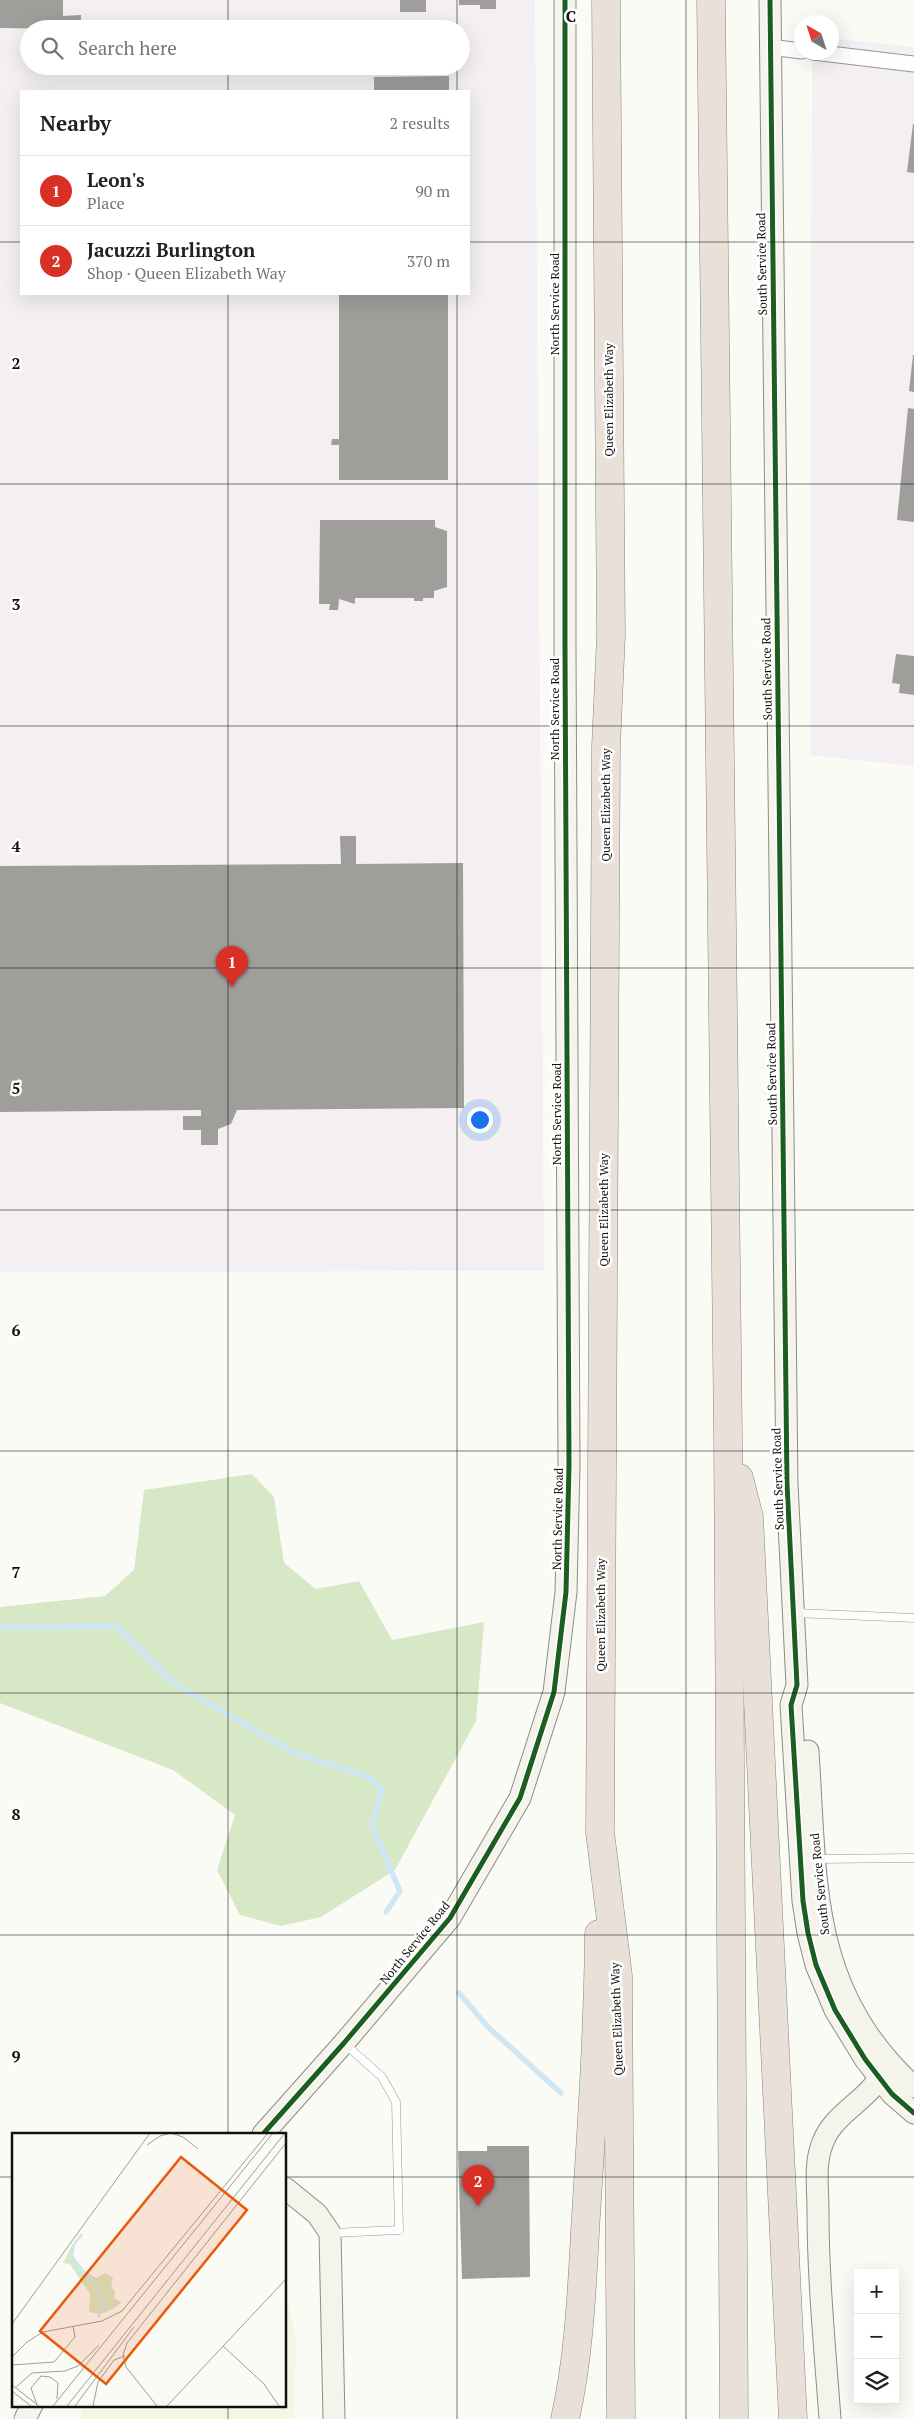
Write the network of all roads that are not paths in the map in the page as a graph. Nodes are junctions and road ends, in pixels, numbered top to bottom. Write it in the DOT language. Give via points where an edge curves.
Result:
graph roads {
  1 [pos="565,0"];
  2 [pos="606,0"];
  3 [pos="711,0"];
  4 [pos="770,0"];
  5 [pos="769,48"];
  6 [pos="794,50"];
  7 [pos="839,55"];
  8 [pos="914,64"];
  9 [pos="728,1435"];
  10 [pos="793,1613"];
  11 [pos="914,1618"];
  12 [pos="600,1832"];
  13 [pos="914,1858"];
  14 [pos="808,1859"];
  15 [pos="344,2043"];
  16 [pos="886,2058"];
  17 [pos="880,2079"];
  18 [pos="914,2087"];
  19 [pos="914,2113"];
  20 [pos="264,2133"];
  21 [pos="286,2189"];
  22 [pos="330,2233"];
  23 [pos="32,2406"];
  24 [pos="25,2419"];
  25 [pos="334,2419"];
  26 [pos="565,2419"];
  27 [pos="622,2419"];
  28 [pos="734,2419"];
  29 [pos="793,2419"];
  30 [pos="830,2419"];
  1 -- 15 [label="street, North Service Road" via="569,1465 566,1592 554,1692 520,1798 450,1918"];
  2 -- 12 [label="highway, Queen Elizabeth Way" via="611,635 606,756"];
  3 -- 9 [label="highway"];
  4 -- 5 [label="street, South Service Road"];
  5 -- 6 [label="street"];
  5 -- 10 [label="street, South Service Road" via="787,1454"];
  7 -- 8 [label="street"];
  9 -- 28 [label="highway"];
  9 -- 29 [label="highway" via="749,1517"];
  10 -- 11 [label="lane"];
  10 -- 14 [label="street, South Service Road" via="797,1685 791,1704"];
  12 -- 26 [label="highway" via="596,2046 574,2380"];
  12 -- 27 [label="highway, Queen Elizabeth Way" via="618,1976"];
  13 -- 14 [label="lane"];
  14 -- 16 [label="street, South Service Road" via="832,1964 854,2014"];
  14 -- 17 [label="street, South Service Road" via="808,1933 822,1980 843,2024"];
  15 -- 20 [label="street, North Service Road"];
  15 -- 22 [label="lane" via="382,2077 396,2102 399,2230"];
  16 -- 17 [label="street"];
  16 -- 18 [label="street, South Service Road"];
  17 -- 19 [label="street, South Service Road"];
  17 -- 30 [label="street" via="832,2124 822,2143 817,2163"];
  21 -- 22 [label="street" via="318,2214"];
  22 -- 25 [label="street"];
  23 -- 24 [label="street"];
}
